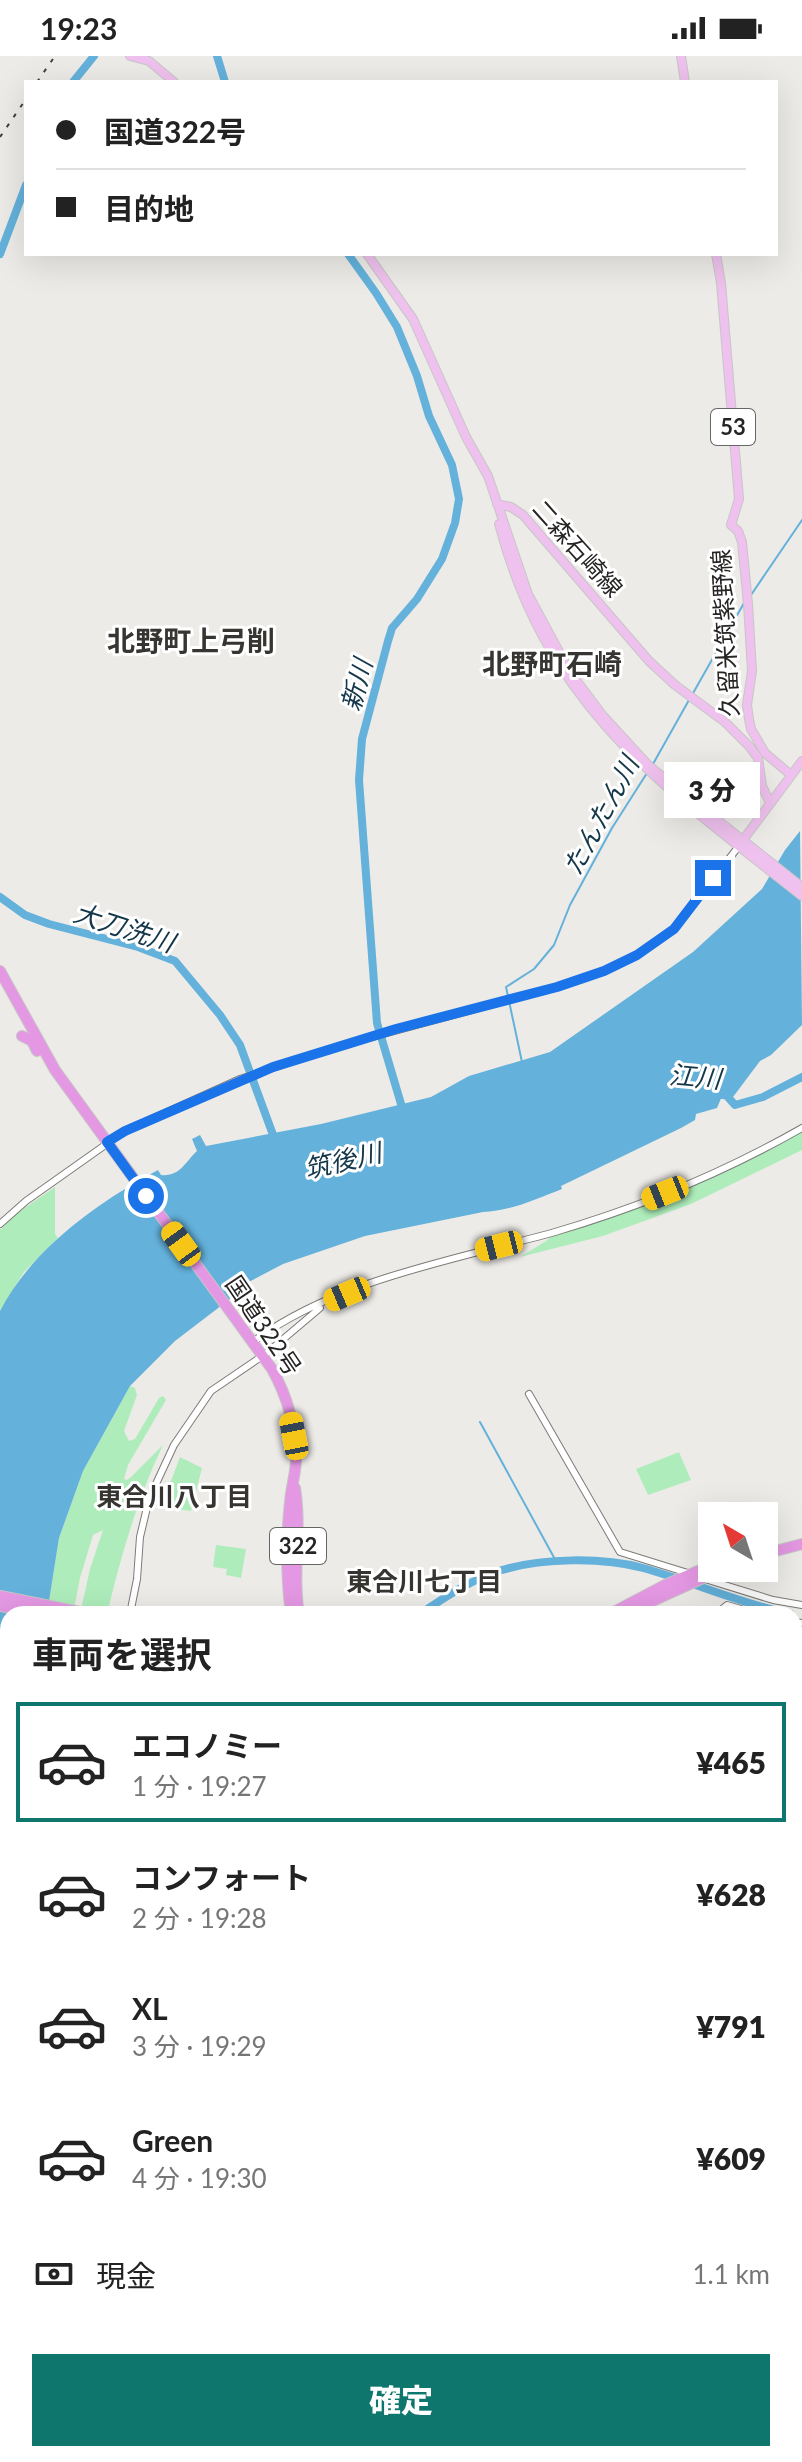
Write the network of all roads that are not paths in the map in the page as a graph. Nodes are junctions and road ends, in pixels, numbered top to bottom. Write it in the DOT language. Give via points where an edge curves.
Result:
graph roads {
  1 [pos="130,56"];
  2 [pos="681,56"];
  3 [pos="151,58"];
  4 [pos="172,80"];
  5 [pos="685,80"];
  6 [pos="368,256"];
  7 [pos="716,256"];
  8 [pos="497,504"];
  9 [pos="802,761"];
  10 [pos="791,775"];
  11 [pos="770,803"];
  12 [pos="741,843"];
  13 [pos="754,854"];
  14 [pos="802,887"];
  15 [pos="802,896"];
  16 [pos="0,971"];
  17 [pos="12,992"];
  18 [pos="24,1014"];
  19 [pos="52,1067"];
  20 [pos="802,1128"];
  21 [pos="109,1145"];
  22 [pos="0,1224"];
  23 [pos="324,1303"];
  24 [pos="252,1340"];
  25 [pos="268,1352"];
  26 [pos="258,1359"];
  27 [pos="529,1394"];
  28 [pos="294,1478"];
  29 [pos="802,1538"];
  30 [pos="778,1544"];
  31 [pos="802,1544"];
  32 [pos="778,1550"];
  33 [pos="696,1576"];
  34 [pos="670,1587"];
  35 [pos="0,1596"];
  36 [pos="802,1605"];
  37 [pos="50,1606"];
  38 [pos="132,1606"];
  39 [pos="291,1606"];
  40 [pos="298,1606"];
  41 [pos="628,1606"];
  42 [pos="638,1606"];
  1 -- 3 [label="main road"];
  2 -- 5 [label="main road"];
  3 -- 4 [label="main road"];
  6 -- 8 [label="main road, 二森石崎線" via="413,319"];
  7 -- 10 [label="main road, 久留米筑紫野線 / 53" via="739,499 731,525 740,534 748,600 752,671 747,705 751,729 765,753"];
  8 -- 11 [label="main road, 二森石崎線" via="523,515 649,661 743,738 758,758"];
  8 -- 12 [label="main road" via="518,568 570,672 648,768"];
  9 -- 10 [label="main road"];
  10 -- 11 [label="main road"];
  11 -- 12 [label="main road"];
  12 -- 13 [label="main road"];
  12 -- 21 [label="street" via="674,929 614,966 262,1071 138,1123"];
  13 -- 14 [label="main road"];
  13 -- 15 [label="main road"];
  16 -- 17 [label="highway, 国道322号 / 322"];
  17 -- 18 [label="highway, 国道322号 / 322"];
  17 -- 19 [label="highway" via="39,1027 54,1059"];
  18 -- 19 [label="highway, 国道322号 / 322"];
  18 -- 19 [label="highway" via="21,1033"];
  19 -- 21 [label="highway, 国道322号 / 322"];
  20 -- 23 [label="street" via="701,1178 604,1216 369,1284"];
  21 -- 22 [label="street"];
  21 -- 24 [label="highway, 国道322号 / 322"];
  23 -- 24 [label="street"];
  23 -- 25 [label="street"];
  24 -- 28 [label="highway, 国道322号 / 322" via="284,1394 294,1436"];
  26 -- 38 [label="street" via="211,1391 174,1445 149,1499"];
  27 -- 33 [label="street" via="620,1552"];
  28 -- 39 [label="highway, 国道322号 / 322"];
  28 -- 40 [label="highway, 国道322号 / 322"];
  29 -- 30 [label="highway"];
  31 -- 32 [label="highway"];
  33 -- 34 [label="highway"];
  33 -- 36 [label="street"];
  34 -- 41 [label="highway"];
  34 -- 42 [label="highway"];
  35 -- 37 [label="highway"];
}
